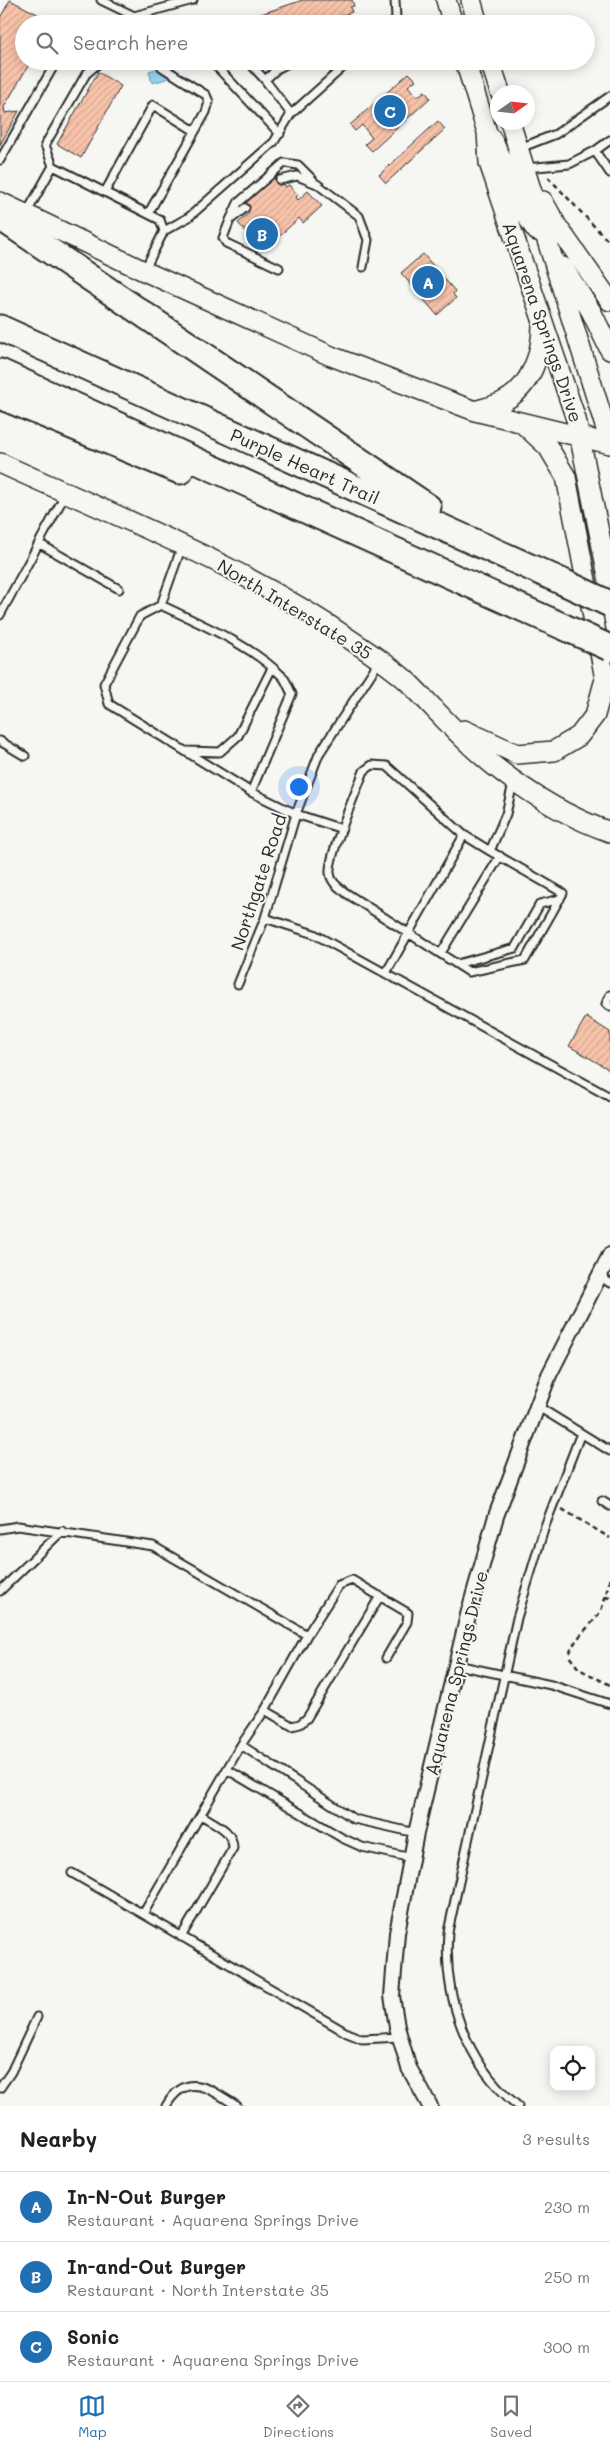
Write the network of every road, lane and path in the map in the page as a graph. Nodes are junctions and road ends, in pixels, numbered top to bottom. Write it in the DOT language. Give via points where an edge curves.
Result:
graph roads {
  1 [pos="101,0"];
  2 [pos="193,0"];
  3 [pos="395,0"];
  4 [pos="446,0"];
  5 [pos="471,0"];
  6 [pos="132,15"];
  7 [pos="138,15"];
  8 [pos="396,15"];
  9 [pos="450,15"];
  10 [pos="475,15"];
  11 [pos="51,70"];
  12 [pos="91,70"];
  13 [pos="167,70"];
  14 [pos="220,70"];
  15 [pos="256,70"];
  16 [pos="276,70"];
  17 [pos="340,70"];
  18 [pos="468,70"];
  19 [pos="493,70"];
  20 [pos="265,80"];
  21 [pos="498,85"];
  22 [pos="610,96"];
  23 [pos="291,114"];
  24 [pos="512,130"];
  25 [pos="195,131"];
  26 [pos="486,132"];
  27 [pos="280,134"];
  28 [pos="610,140"];
  29 [pos="518,148"];
  30 [pos="594,151"];
  31 [pos="0,160"];
  32 [pos="53,166"];
  33 [pos="524,168"];
  34 [pos="610,173"];
  35 [pos="548,177"];
  36 [pos="280,180"];
  37 [pos="317,184"];
  38 [pos="105,192"];
  39 [pos="0,202"];
  40 [pos="245,208"];
  41 [pos="26,214"];
  42 [pos="148,214"];
  43 [pos="0,217"];
  44 [pos="230,220"];
  45 [pos="164,231"];
  46 [pos="610,243"];
  47 [pos="549,246"];
  48 [pos="363,267"];
  49 [pos="279,268"];
  50 [pos="144,271"];
  51 [pos="610,301"];
  52 [pos="542,321"];
  53 [pos="0,328"];
  54 [pos="610,350"];
  55 [pos="0,372"];
  56 [pos="0,396"];
  57 [pos="475,411"];
  58 [pos="522,424"];
  59 [pos="581,438"];
  60 [pos="610,443"];
  61 [pos="0,463"];
  62 [pos="66,493"];
  63 [pos="40,544"];
  64 [pos="182,546"];
  65 [pos="513,560"];
  66 [pos="610,586"];
  67 [pos="119,589"];
  68 [pos="610,604"];
  69 [pos="161,605"];
  70 [pos="516,605"];
  71 [pos="0,615"];
  72 [pos="610,648"];
  73 [pos="380,660"];
  74 [pos="272,668"];
  75 [pos="451,725"];
  76 [pos="0,741"];
  77 [pos="185,751"];
  78 [pos="25,756"];
  79 [pos="513,780"];
  80 [pos="251,792"];
  81 [pos="296,814"];
  82 [pos="342,828"];
  83 [pos="610,832"];
  84 [pos="464,835"];
  85 [pos="490,851"];
  86 [pos="500,856"];
  87 [pos="560,899"];
  88 [pos="265,918"];
  89 [pos="409,935"];
  90 [pos="441,953"];
  91 [pos="457,964"];
  92 [pos="386,973"];
  93 [pos="238,984"];
  94 [pos="610,995"];
  95 [pos="610,1006"];
  96 [pos="610,1097"];
  97 [pos="610,1255"];
  98 [pos="604,1279"];
  99 [pos="537,1406"];
  100 [pos="581,1433"];
  101 [pos="610,1451"];
  102 [pos="602,1501"];
  103 [pos="553,1504"];
  104 [pos="610,1506"];
  105 [pos="0,1528"];
  106 [pos="62,1531"];
  107 [pos="610,1538"];
  108 [pos="610,1579"];
  109 [pos="0,1591"];
  110 [pos="380,1596"];
  111 [pos="605,1597"];
  112 [pos="610,1598"];
  113 [pos="307,1635"];
  114 [pos="386,1658"];
  115 [pos="457,1666"];
  116 [pos="503,1676"];
  117 [pos="610,1685"];
  118 [pos="610,1704"];
  119 [pos="265,1710"];
  120 [pos="241,1745"];
  121 [pos="228,1770"];
  122 [pos="202,1815"];
  123 [pos="416,1833"];
  124 [pos="412,1858"];
  125 [pos="72,1873"];
  126 [pos="143,1914"];
  127 [pos="181,1937"];
  128 [pos="37,2017"];
  129 [pos="400,2037"];
  130 [pos="0,2088"];
  131 [pos="166,2106"];
  132 [pos="237,2106"];
  133 [pos="430,2106"];
  134 [pos="518,2106"];
  1 -- 6 [label="lane"];
  2 -- 7 [label="lane"];
  3 -- 8 [label="lane"];
  4 -- 9 [label="main road"];
  5 -- 10 [label="main road"];
  11 -- 31 [label="lane"];
  12 -- 32 [label="lane" via="45,145"];
  13 -- 25 [label="lane" via="206,95 206,112"];
  14 -- 27 [label="lane"];
  15 -- 20 [label="lane"];
  16 -- 20 [label="lane"];
  17 -- 23 [label="lane"];
  18 -- 26 [label="main road, Aquarena Springs Drive"];
  19 -- 21 [label="main road"];
  20 -- 23 [label="lane"];
  22 -- 29 [label="lane" via="556,134"];
  23 -- 27 [label="lane"];
  24 -- 29 [label="main road, Aquarena Springs Drive"];
  25 -- 38 [label="lane" via="153,105"];
  25 -- 42 [label="lane"];
  26 -- 47 [label="main road" via="500,153 522,207"];
  26 -- 52 [label="main road, Aquarena Springs Drive" via="489,163"];
  27 -- 45 [label="lane" via="189,217"];
  28 -- 30 [label="lane"];
  29 -- 33 [label="main road, Aquarena Springs Drive"];
  30 -- 33 [label="lane" via="569,164"];
  30 -- 34 [label="lane"];
  32 -- 38 [label="lane"];
  32 -- 41 [label="lane"];
  33 -- 47 [label="main road, Aquarena Springs Drive"];
  33 -- 51 [label="main road" via="557,226"];
  35 -- 46 [label="path"];
  36 -- 37 [label="lane" via="297,176"];
  37 -- 44 [label="lane" via="298,165 284,163 238,202"];
  37 -- 48 [label="lane" via="359,216 368,240"];
  38 -- 42 [label="lane"];
  39 -- 41 [label="main road"];
  40 -- 44 [label="lane"];
  41 -- 50 [label="main road"];
  42 -- 45 [label="lane" via="160,220"];
  43 -- 65 [label="highway" via="397,488"];
  44 -- 49 [label="lane" via="223,238 226,243"];
  45 -- 50 [label="lane"];
  47 -- 54 [label="main road" via="591,311"];
  47 -- 60 [label="main road, Aquarena Springs Drive"];
  50 -- 57 [label="main road" via="330,356"];
  52 -- 57 [label="main road" via="542,341 533,370 517,392 504,401"];
  52 -- 59 [label="main road, Aquarena Springs Drive" via="553,346"];
  53 -- 65 [label="highway, Purple Heart Trail"];
  55 -- 70 [label="highway"];
  56 -- 70 [label="highway"];
  57 -- 58 [label="main road"];
  58 -- 59 [label="main road"];
  58 -- 75 [label="main road" via="548,447 566,477 605,679 595,715 579,736 554,751 518,754"];
  59 -- 60 [label="main road"];
  59 -- 66 [label="main road, Aquarena Springs Drive"];
  61 -- 62 [label="main road, North Interstate 35"];
  62 -- 63 [label="lane"];
  62 -- 64 [label="main road, North Interstate 35"];
  63 -- 67 [label="lane"];
  63 -- 71 [label="lane"];
  64 -- 69 [label="lane"];
  64 -- 73 [label="main road, North Interstate 35" via="242,574 311,614"];
  65 -- 68 [label="highway, Purple Heart Trail, bridge"];
  69 -- 74 [label="lane" via="220,634"];
  69 -- 77 [label="lane" via="140,616 104,684 109,704"];
  70 -- 72 [label="highway, bridge"];
  73 -- 75 [label="main road, North Interstate 35"];
  73 -- 81 [label="lane, Northgate Road" via="319,754"];
  74 -- 77 [label="lane" via="238,736 220,752"];
  74 -- 80 [label="lane" via="284,679 292,694"];
  75 -- 79 [label="main road, North Interstate 35"];
  76 -- 78 [label="lane"];
  77 -- 80 [label="lane"];
  79 -- 83 [label="main road, North Interstate 35" via="559,810"];
  79 -- 85 [label="lane" via="506,814"];
  80 -- 81 [label="lane"];
  81 -- 82 [label="lane"];
  81 -- 88 [label="lane, Northgate Road"];
  82 -- 84 [label="lane" via="364,770 372,765 387,766"];
  82 -- 89 [label="lane" via="330,872 333,883"];
  84 -- 85 [label="lane"];
  84 -- 89 [label="lane"];
  85 -- 86 [label="lane"];
  86 -- 87 [label="lane" via="563,893"];
  86 -- 90 [label="lane"];
  87 -- 91 [label="lane" via="540,904 515,948"];
  87 -- 91 [label="lane" via="525,960 469,972"];
  88 -- 92 [label="lane" via="314,934"];
  88 -- 93 [label="lane, Northgate Road"];
  89 -- 90 [label="lane"];
  89 -- 92 [label="lane"];
  90 -- 91 [label="lane"];
  92 -- 96 [label="lane"];
  94 -- 95 [label="lane" via="606,1004"];
  97 -- 98 [label="street, Aquarena Springs Drive"];
  98 -- 99 [label="street, Aquarena Springs Drive" via="549,1375"];
  99 -- 100 [label="lane"];
  99 -- 115 [label="street, Aquarena Springs Drive" via="496,1516"];
  100 -- 101 [label="lane"];
  100 -- 103 [label="lane"];
  102 -- 104 [label="lane"];
  103 -- 107 [label="path"];
  103 -- 116 [label="lane" via="517,1618"];
  105 -- 106 [label="lane" via="18,1526"];
  106 -- 109 [label="lane"];
  106 -- 113 [label="lane" via="153,1546"];
  108 -- 111 [label="path"];
  110 -- 113 [label="lane" via="352,1580 346,1581 339,1585"];
  110 -- 114 [label="lane" via="408,1613"];
  110 -- 119 [label="lane" via="307,1718 292,1726"];
  111 -- 112 [label="path"];
  111 -- 117 [label="path" via="591,1624 571,1645 569,1656 579,1669"];
  113 -- 119 [label="lane"];
  115 -- 116 [label="lane"];
  115 -- 123 [label="street, Aquarena Springs Drive"];
  116 -- 118 [label="lane" via="551,1685"];
  116 -- 134 [label="lane" via="447,1948 449,1979 461,2028 488,2076"];
  119 -- 120 [label="lane"];
  120 -- 121 [label="lane"];
  120 -- 123 [label="lane" via="354,1819"];
  121 -- 122 [label="lane"];
  121 -- 124 [label="lane" via="342,1838 362,1847"];
  122 -- 126 [label="lane"];
  122 -- 127 [label="lane" via="231,1836 233,1848"];
  123 -- 124 [label="street, Aquarena Springs Drive"];
  124 -- 129 [label="street, Aquarena Springs Drive" via="397,1933 392,1996"];
  125 -- 126 [label="lane"];
  126 -- 127 [label="lane"];
  127 -- 129 [label="lane" via="347,2033 362,2039"];
  128 -- 130 [label="lane"];
  129 -- 133 [label="street, Aquarena Springs Drive" via="409,2068"];
  131 -- 132 [label="lane" via="173,2094 196,2085 206,2087"];
}
